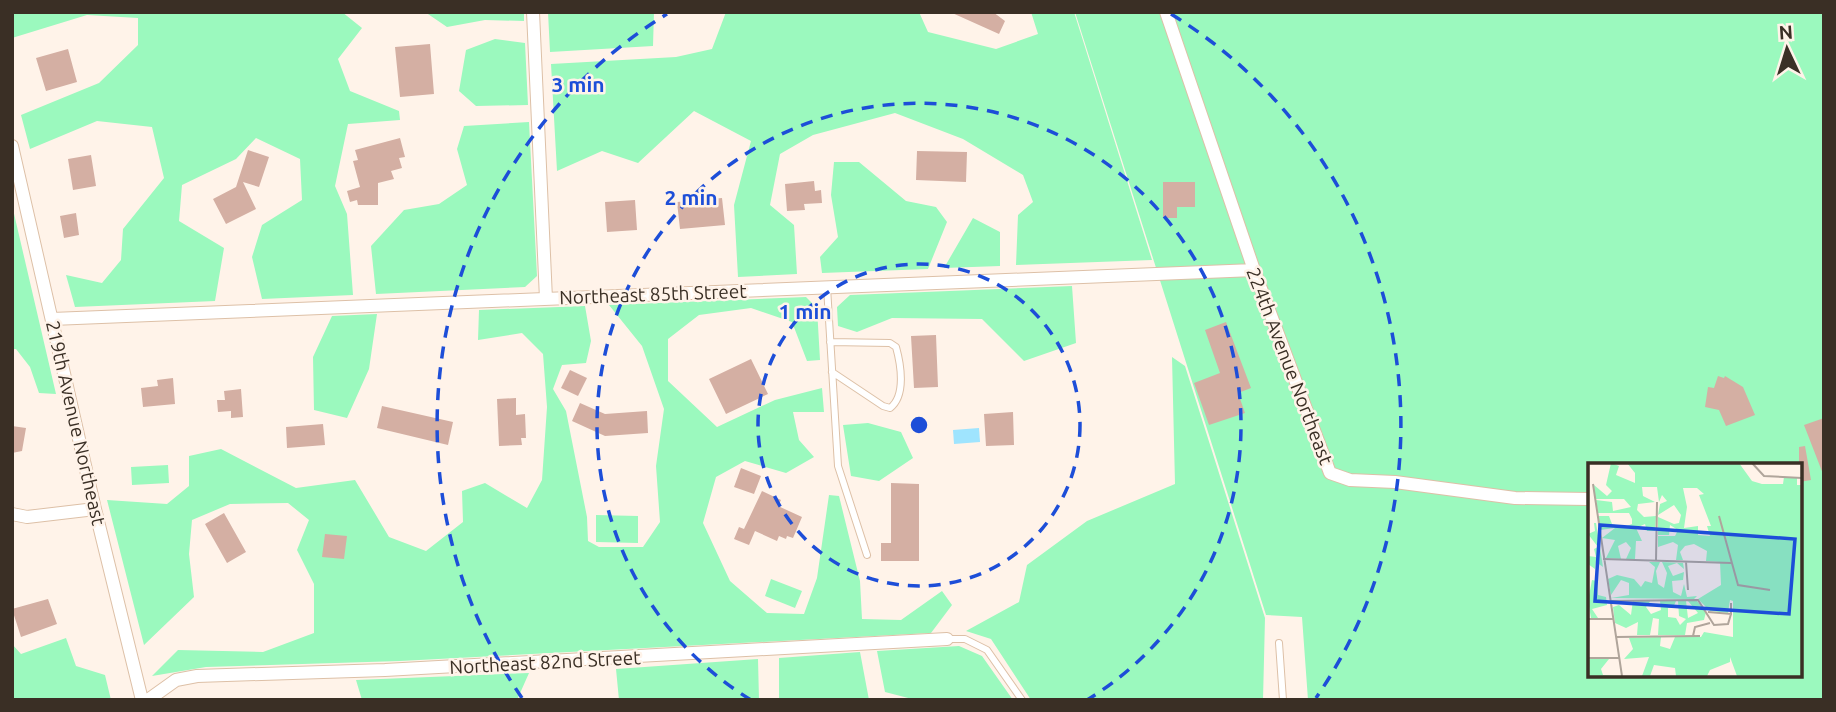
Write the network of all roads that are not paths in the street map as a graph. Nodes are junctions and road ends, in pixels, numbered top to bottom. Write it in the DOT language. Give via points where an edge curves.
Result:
graph roads {
  1 [pos="533,12"];
  2 [pos="1166,12"];
  3 [pos="12,146"];
  4 [pos="1254,270"];
  5 [pos="827,287"];
  6 [pos="546,299"];
  7 [pos="52,319"];
  8 [pos="830,342"];
  9 [pos="832,372"];
  10 [pos="1588,499"];
  11 [pos="95,509"];
  12 [pos="12,513"];
  13 [pos="867,555"];
  14 [pos="947,639"];
  15 [pos="1279,643"];
  16 [pos="142,700"];
  17 [pos="148,700"];
  18 [pos="1022,700"];
  19 [pos="1283,700"];
  1 -- 6 [label="street"];
  2 -- 4 [label="street, 224th Avenue Northeast"];
  3 -- 7 [label="street, 219th Avenue Northeast"];
  4 -- 5 [label="street, Northeast 85th Street"];
  4 -- 10 [label="street, 224th Avenue Northeast" via="1330,473 1350,480 1515,498"];
  5 -- 6 [label="street, Northeast 85th Street"];
  5 -- 8 [label="lane"];
  6 -- 7 [label="street, Northeast 85th Street"];
  7 -- 11 [label="street, 219th Avenue Northeast"];
  8 -- 9 [label="lane"];
  8 -- 9 [label="lane" via="890,343 896,347 897,403 883,406"];
  9 -- 13 [label="lane" via="838,466"];
  11 -- 12 [label="street" via="27,517"];
  11 -- 16 [label="street, 219th Avenue Northeast"];
  14 -- 17 [label="street, Northeast 82nd Street" via="197,676 176,680"];
  14 -- 18 [label="lane" via="965,639 987,650"];
  15 -- 19 [label="lane"];
}
